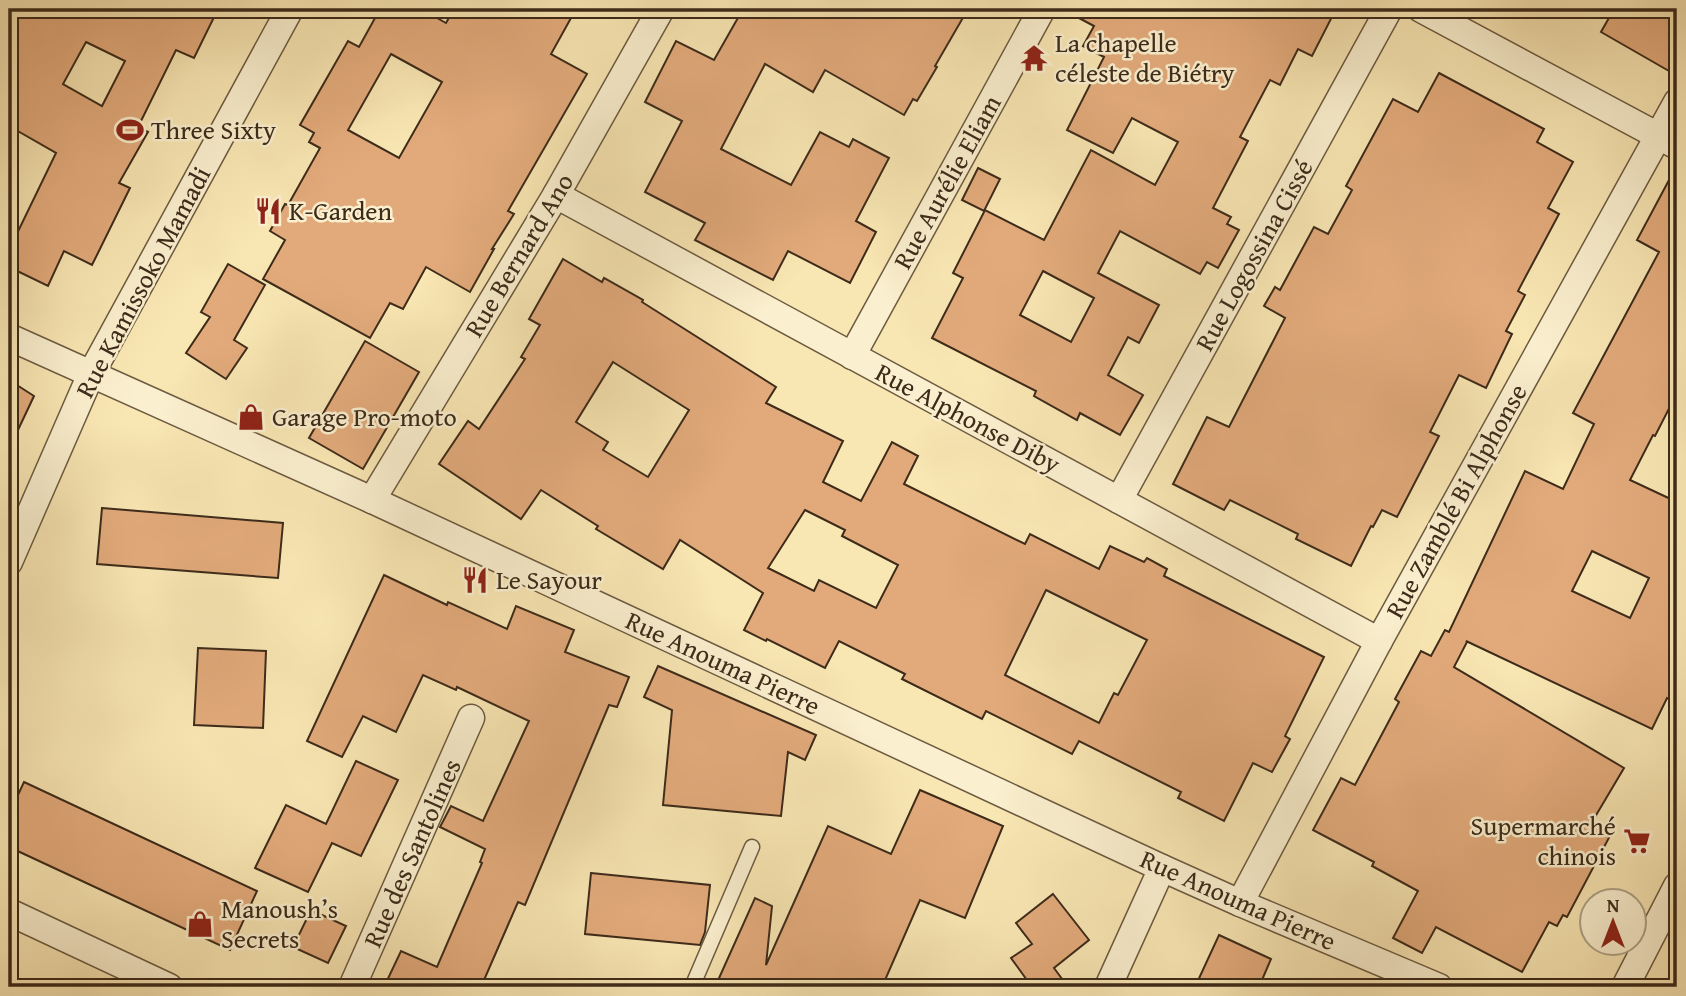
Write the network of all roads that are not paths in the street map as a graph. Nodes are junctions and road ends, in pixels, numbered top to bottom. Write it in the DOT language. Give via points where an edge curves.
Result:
graph roads {
  1 [pos="290,9"];
  2 [pos="661,9"];
  3 [pos="1042,9"];
  4 [pos="1389,9"];
  5 [pos="1421,9"];
  6 [pos="1677,102"];
  7 [pos="1667,141"];
  8 [pos="556,195"];
  9 [pos="9,337"];
  10 [pos="852,356"];
  11 [pos="91,374"];
  12 [pos="372,500"];
  13 [pos="1119,500"];
  14 [pos="9,562"];
  15 [pos="1379,641"];
  16 [pos="471,718"];
  17 [pos="752,847"];
  18 [pos="1162,868"];
  19 [pos="1677,886"];
  20 [pos="1240,903"];
  21 [pos="9,912"];
  22 [pos="169,987"];
  23 [pos="352,987"];
  24 [pos="692,987"];
  25 [pos="1108,987"];
  26 [pos="1439,987"];
  27 [pos="1625,987"];
  1 -- 11 [label="street, Rue Kamissoko Mamadi"];
  2 -- 8 [label="street, Rue Bernard Ano"];
  3 -- 10 [label="street, Rue Aurélie Eliam"];
  4 -- 13 [label="street, Rue Logossina Cissé"];
  5 -- 7 [label="street"];
  6 -- 7 [label="street, Rue Zamblé Bi Alphonse"];
  7 -- 15 [label="street, Rue Zamblé Bi Alphonse"];
  8 -- 10 [label="street, Rue Alphonse Diby"];
  8 -- 12 [label="street, Rue Bernard Ano"];
  9 -- 11 [label="street, Rue Anouma Pierre"];
  10 -- 13 [label="street, Rue Alphonse Diby"];
  11 -- 12 [label="street, Rue Anouma Pierre"];
  11 -- 14 [label="street, Rue Kamissoko Mamadi"];
  12 -- 18 [label="street, Rue Anouma Pierre"];
  13 -- 15 [label="street, Rue Alphonse Diby"];
  15 -- 20 [label="street, Rue Zamblé Bi Alphonse"];
  16 -- 23 [label="street, Rue des Santolines"];
  17 -- 24 [label="lane"];
  18 -- 20 [label="street, Rue Anouma Pierre"];
  18 -- 25 [label="street"];
  19 -- 27 [label="street"];
  20 -- 26 [label="street, Rue Anouma Pierre"];
  21 -- 22 [label="street"];
}
